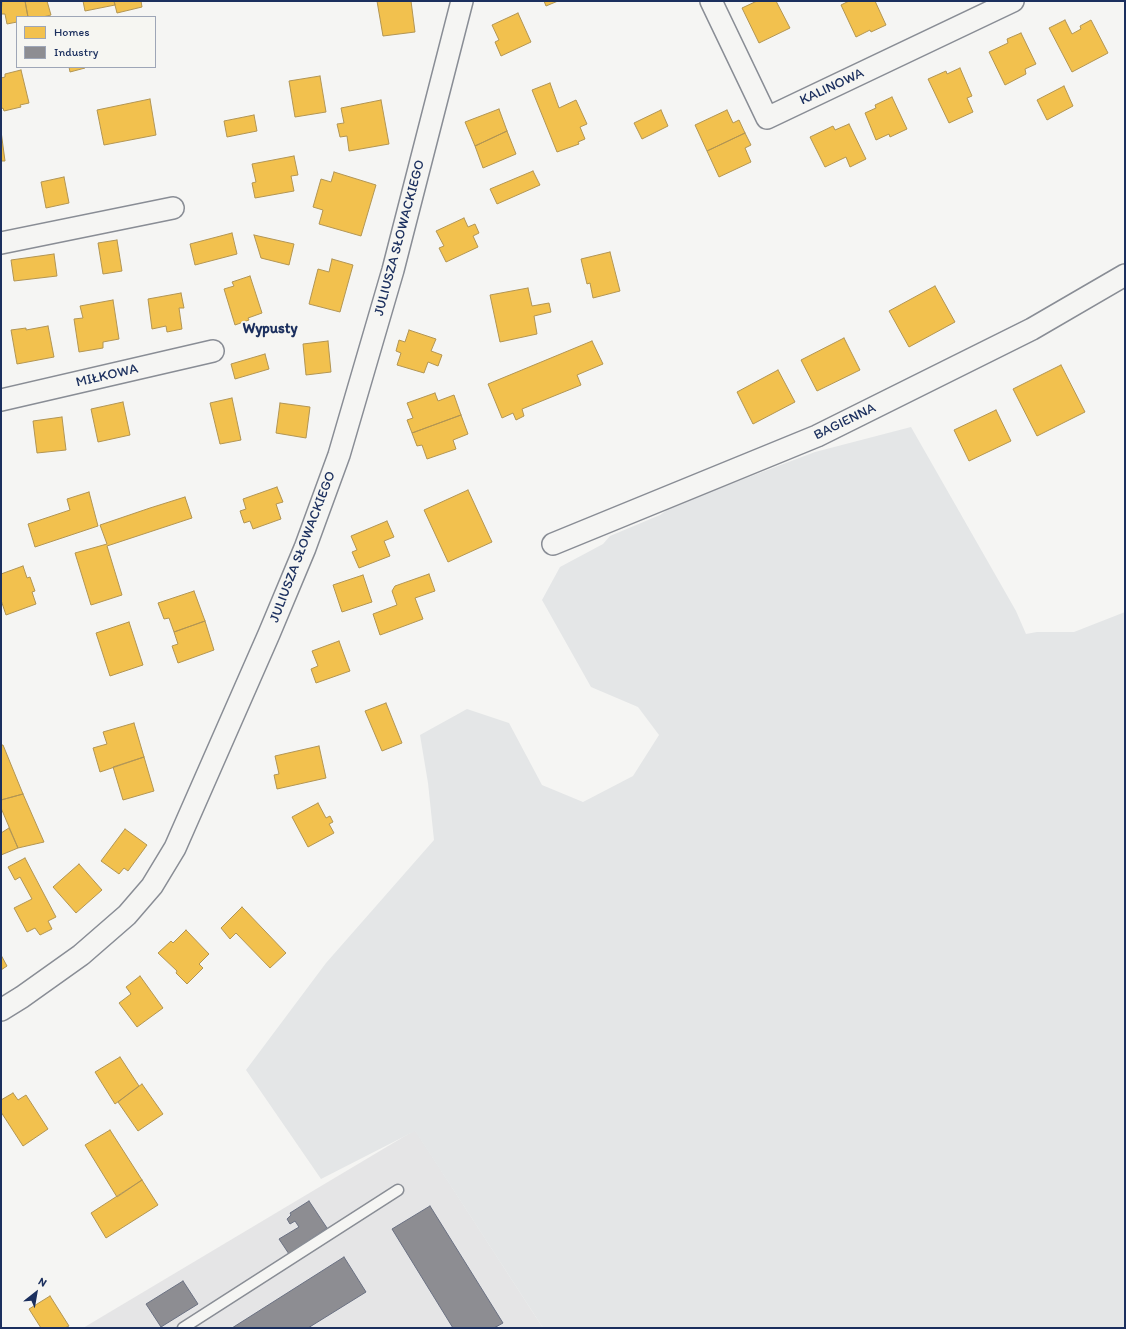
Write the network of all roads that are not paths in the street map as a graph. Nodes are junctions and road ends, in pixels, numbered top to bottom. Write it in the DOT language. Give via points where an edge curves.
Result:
graph roads {
  1 [pos="462,1"];
  2 [pos="711,1"];
  3 [pos="1013,1"];
  4 [pos="173,208"];
  5 [pos="1,244"];
  6 [pos="1125,275"];
  7 [pos="213,351"];
  8 [pos="1,400"];
  9 [pos="553,544"];
  10 [pos="1,1010"];
  11 [pos="398,1190"];
  12 [pos="183,1328"];
  1 -- 10 [label="street, JULIUSZA SŁOWACKIEGO" via="393,270 339,455 305,548 266,642 175,848 152,886 127,915 81,955"];
  2 -- 3 [label="street, KALINOWA" via="767,118"];
  4 -- 5 [label="street"];
  6 -- 9 [label="street, BAGIENNA" via="1032,329 817,436"];
  7 -- 8 [label="street, MIŁKOWA"];
  11 -- 12 [label="lane"];
}
